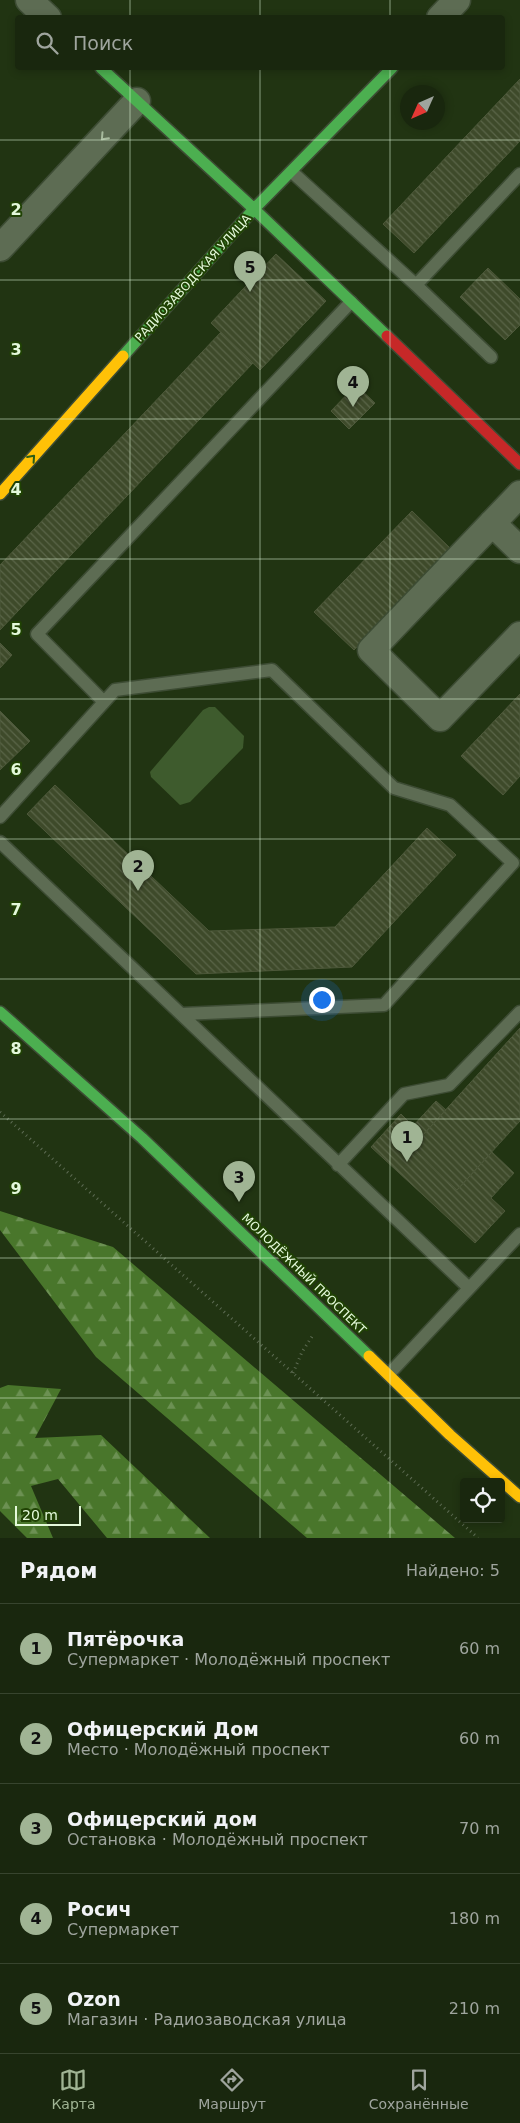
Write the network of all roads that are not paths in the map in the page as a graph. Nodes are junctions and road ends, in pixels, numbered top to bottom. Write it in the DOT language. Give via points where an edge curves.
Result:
graph roads {
  1 [pos="29,0"];
  2 [pos="457,0"];
  3 [pos="45,15"];
  4 [pos="443,15"];
  5 [pos="103,70"];
  6 [pos="390,70"];
  7 [pos="137,101"];
  8 [pos="292,172"];
  9 [pos="520,174"];
  10 [pos="254,209"];
  11 [pos="0,248"];
  12 [pos="416,285"];
  13 [pos="351,302"];
  14 [pos="491,357"];
  15 [pos="520,464"];
  16 [pos="0,494"];
  17 [pos="520,494"];
  18 [pos="492,523"];
  19 [pos="520,550"];
  20 [pos="520,635"];
  21 [pos="104,702"];
  22 [pos="0,817"];
  23 [pos="0,842"];
  24 [pos="0,1012"];
  25 [pos="520,1012"];
  26 [pos="182,1014"];
  27 [pos="338,1165"];
  28 [pos="520,1234"];
  29 [pos="469,1288"];
  30 [pos="389,1374"];
  31 [pos="520,1497"];
  1 -- 3 [label="street"];
  2 -- 4 [label="street"];
  5 -- 7 [label="street"];
  6 -- 8 [label="street, РАДИОЗАВОДСКАЯ УЛИЦА"];
  7 -- 10 [label="street"];
  7 -- 11 [label="street, one-way"];
  8 -- 10 [label="street, РАДИОЗАВОДСКАЯ УЛИЦА"];
  8 -- 12 [label="lane"];
  9 -- 12 [label="lane"];
  10 -- 13 [label="street"];
  16 -- 10 [label="street, РАДИОЗАВОДСКАЯ УЛИЦА, one-way"];
  12 -- 14 [label="lane"];
  13 -- 15 [label="street"];
  13 -- 21 [label="lane" via="37,634"];
  17 -- 18 [label="street"];
  18 -- 19 [label="street"];
  18 -- 20 [label="street" via="371,650 440,718"];
  21 -- 22 [label="lane"];
  21 -- 26 [label="lane" via="115,690 272,670 394,788 450,805 513,863 384,1005"];
  23 -- 26 [label="lane"];
  24 -- 30 [label="street, МОЛОДЁЖНЫЙ ПРОСПЕКТ" via="142,1138"];
  25 -- 27 [label="lane" via="449,1085 404,1094"];
  26 -- 27 [label="lane"];
  27 -- 29 [label="lane"];
  28 -- 29 [label="lane"];
  29 -- 30 [label="lane"];
  30 -- 31 [label="street, МОЛОДЁЖНЫЙ ПРОСПЕКТ" via="450,1436"];
}
